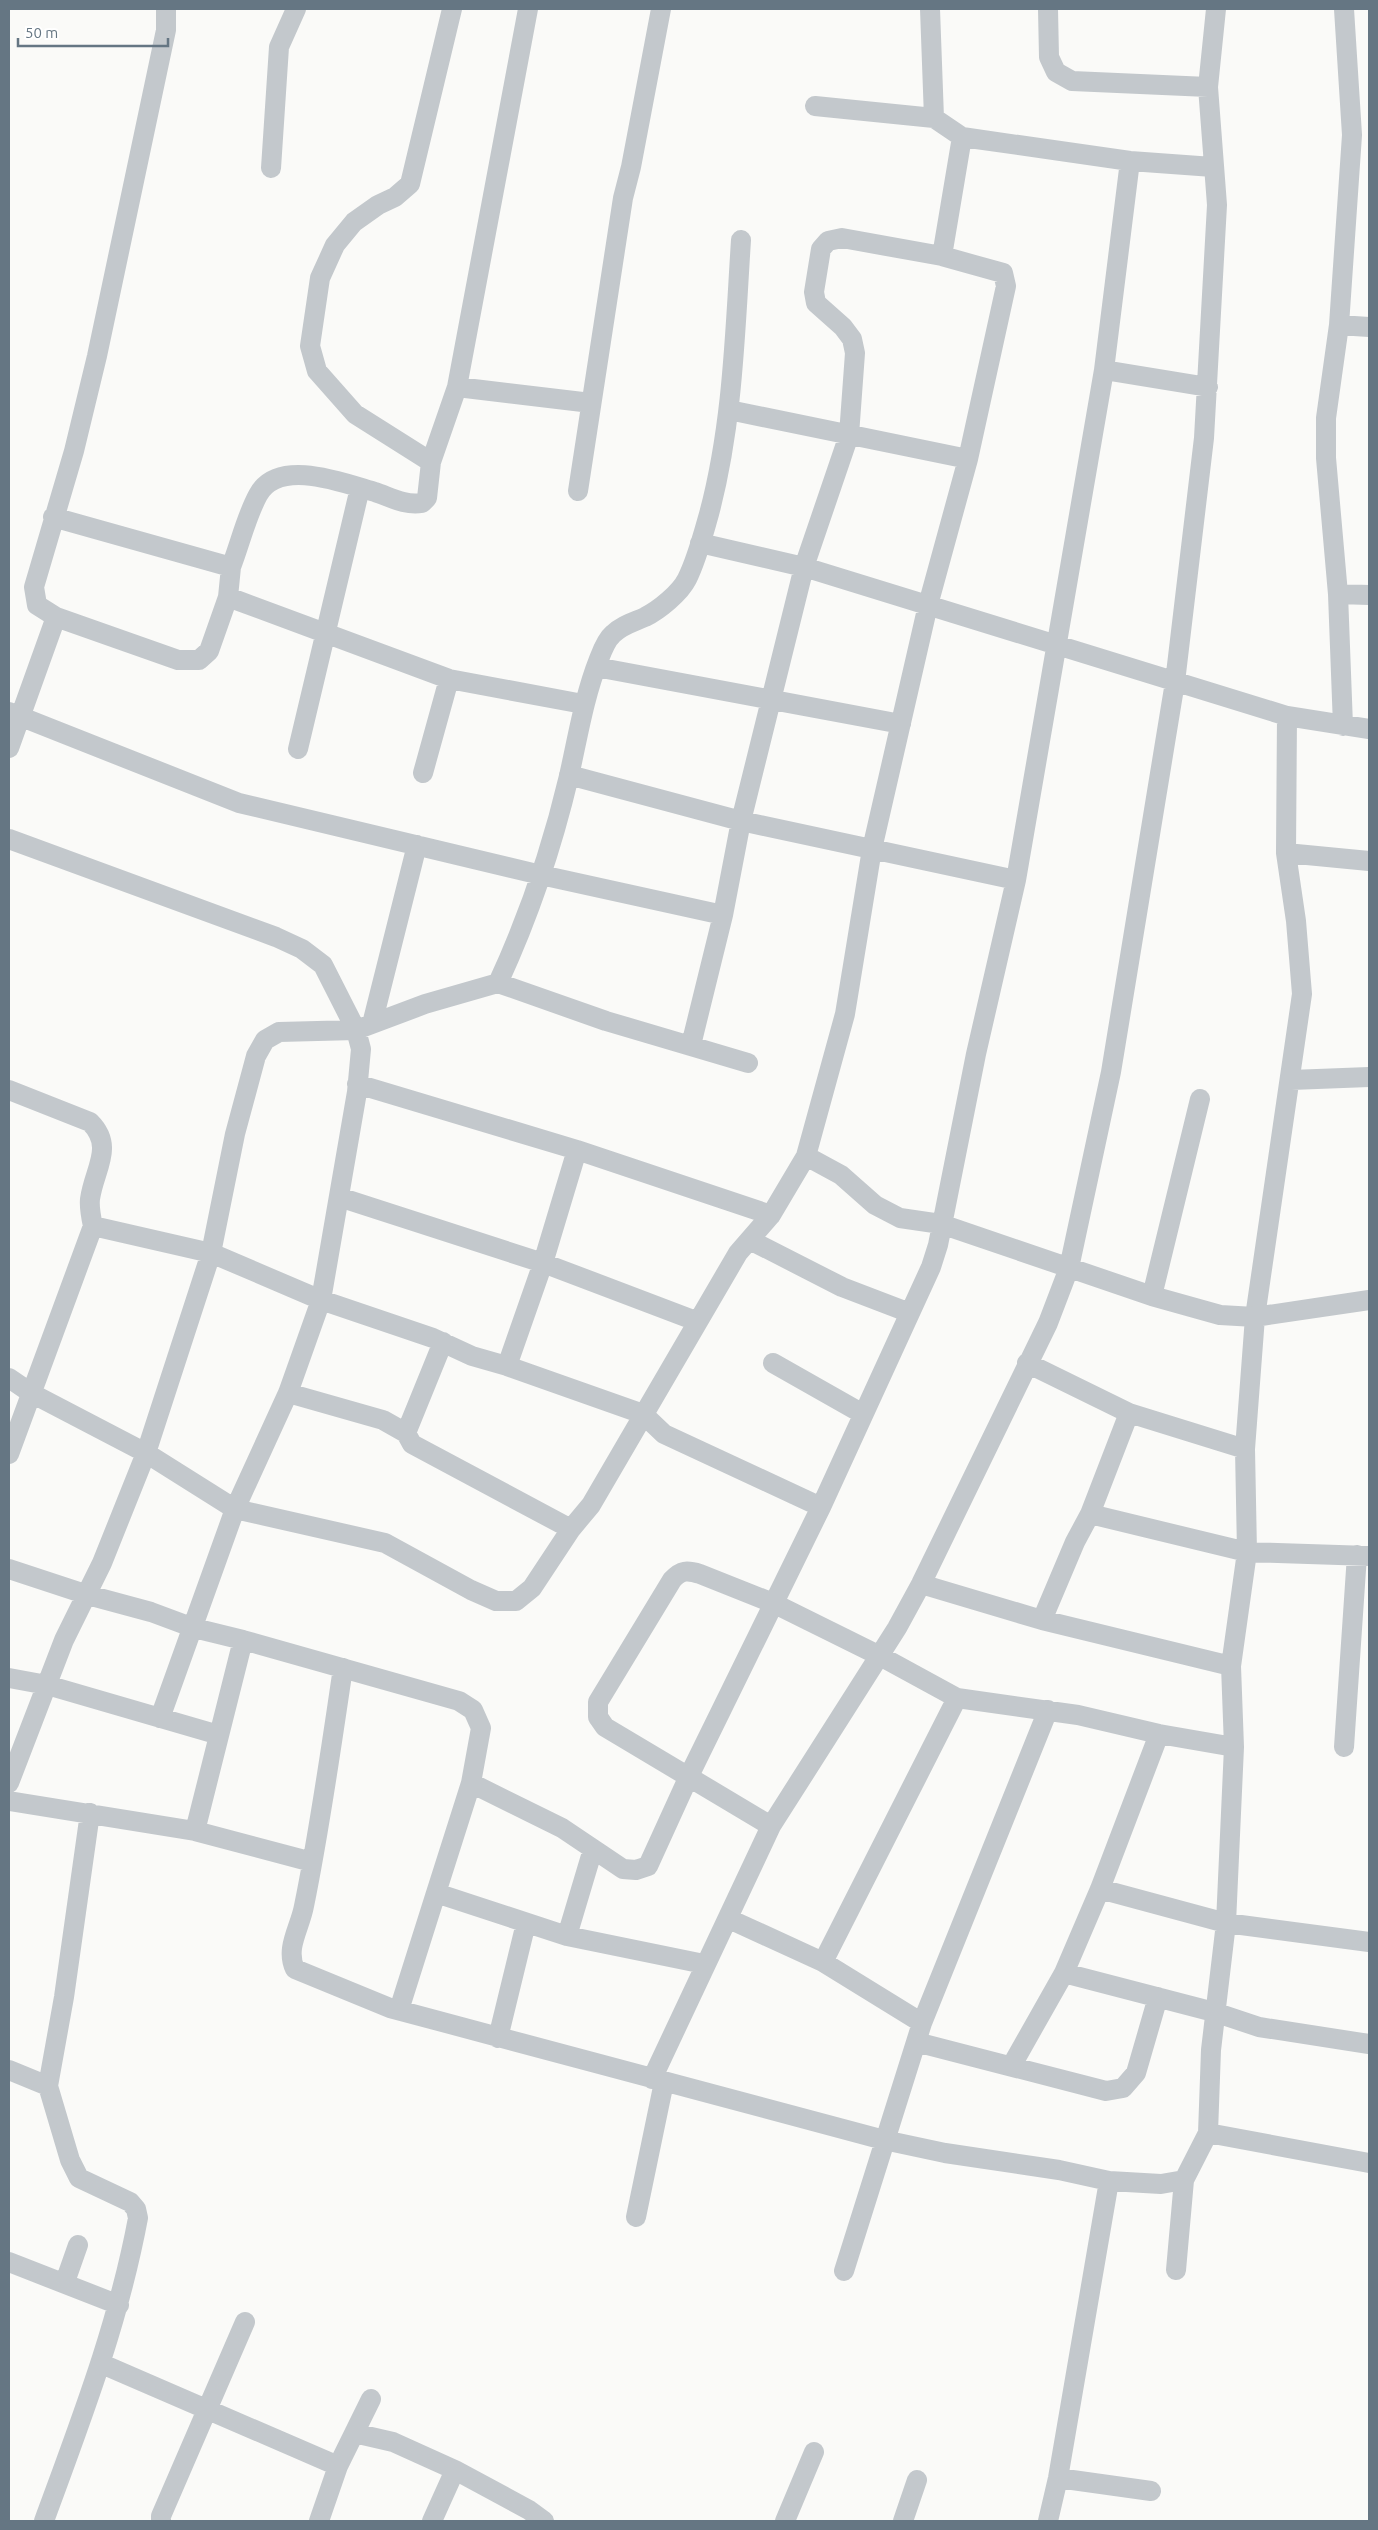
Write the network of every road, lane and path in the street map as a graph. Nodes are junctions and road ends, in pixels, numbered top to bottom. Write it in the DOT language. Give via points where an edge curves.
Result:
graph roads {
  1 [pos="166,9"];
  2 [pos="296,9"];
  3 [pos="452,9"];
  4 [pos="528,9"];
  5 [pos="661,9"];
  6 [pos="930,9"];
  7 [pos="1048,9"];
  8 [pos="1216,9"];
  9 [pos="1344,9"];
  10 [pos="1208,87"];
  11 [pos="816,106"];
  12 [pos="934,118"];
  13 [pos="962,136"];
  14 [pos="1130,161"];
  15 [pos="1212,167"];
  16 [pos="271,168"];
  17 [pos="741,240"];
  18 [pos="942,256"];
  19 [pos="1339,325"];
  20 [pos="1369,326"];
  21 [pos="1104,370"];
  22 [pos="457,387"];
  23 [pos="1208,387"];
  24 [pos="590,403"];
  25 [pos="729,410"];
  26 [pos="849,435"];
  27 [pos="968,460"];
  28 [pos="431,462"];
  29 [pos="360,488"];
  30 [pos="578,491"];
  31 [pos="53,517"];
  32 [pos="700,543"];
  33 [pos="231,567"];
  34 [pos="804,567"];
  35 [pos="1338,594"];
  36 [pos="1369,595"];
  37 [pos="228,597"];
  38 [pos="928,605"];
  39 [pos="56,616"];
  40 [pos="324,634"];
  41 [pos="1057,646"];
  42 [pos="596,667"];
  43 [pos="450,679"];
  44 [pos="1175,682"];
  45 [pos="771,700"];
  46 [pos="583,704"];
  47 [pos="15,714"];
  48 [pos="1287,716"];
  49 [pos="901,724"];
  50 [pos="1343,726"];
  51 [pos="1369,729"];
  52 [pos="9,748"];
  53 [pos="298,749"];
  54 [pos="423,773"];
  55 [pos="569,776"];
  56 [pos="742,821"];
  57 [pos="9,838"];
  58 [pos="417,845"];
  59 [pos="872,848"];
  60 [pos="1286,853"];
  61 [pos="1369,860"];
  62 [pos="541,875"];
  63 [pos="1016,880"];
  64 [pos="724,916"];
  65 [pos="498,983"];
  66 [pos="364,1027"];
  67 [pos="691,1045"];
  68 [pos="748,1063"];
  69 [pos="1369,1079"];
  70 [pos="1291,1080"];
  71 [pos="357,1084"];
  72 [pos="9,1090"];
  73 [pos="1200,1099"];
  74 [pos="577,1150"];
  75 [pos="806,1156"];
  76 [pos="339,1197"];
  77 [pos="771,1215"];
  78 [pos="941,1224"];
  79 [pos="93,1226"];
  80 [pos="750,1240"];
  81 [pos="211,1253"];
  82 [pos="543,1263"];
  83 [pos="1069,1268"];
  84 [pos="1152,1296"];
  85 [pos="322,1300"];
  86 [pos="1369,1300"];
  87 [pos="910,1312"];
  88 [pos="1255,1317"];
  89 [pos="696,1321"];
  90 [pos="443,1342"];
  91 [pos="773,1363"];
  92 [pos="1027,1363"];
  93 [pos="507,1366"];
  94 [pos="9,1378"];
  95 [pos="31,1393"];
  96 [pos="288,1393"];
  97 [pos="1129,1413"];
  98 [pos="643,1414"];
  99 [pos="863,1414"];
  100 [pos="406,1433"];
  101 [pos="1245,1449"];
  102 [pos="146,1453"];
  103 [pos="9,1454"];
  104 [pos="821,1507"];
  105 [pos="235,1509"];
  106 [pos="1090,1514"];
  107 [pos="572,1529"];
  108 [pos="1247,1552"];
  109 [pos="1363,1555"];
  110 [pos="9,1569"];
  111 [pos="922,1584"];
  112 [pos="88,1595"];
  113 [pos="773,1603"];
  114 [pos="1042,1620"];
  115 [pos="194,1628"];
  116 [pos="243,1640"];
  117 [pos="880,1656"];
  118 [pos="1231,1666"];
  119 [pos="343,1668"];
  120 [pos="9,1678"];
  121 [pos="47,1685"];
  122 [pos="957,1698"];
  123 [pos="1048,1710"];
  124 [pos="160,1718"];
  125 [pos="1159,1734"];
  126 [pos="219,1735"];
  127 [pos="1234,1747"];
  128 [pos="1344,1747"];
  129 [pos="689,1776"];
  130 [pos="9,1783"];
  131 [pos="471,1783"];
  132 [pos="9,1801"];
  133 [pos="90,1813"];
  134 [pos="771,1826"];
  135 [pos="195,1831"];
  136 [pos="593,1849"];
  137 [pos="312,1862"];
  138 [pos="1100,1890"];
  139 [pos="436,1893"];
  140 [pos="729,1919"];
  141 [pos="526,1922"];
  142 [pos="1226,1923"];
  143 [pos="567,1936"];
  144 [pos="1369,1942"];
  145 [pos="823,1962"];
  146 [pos="704,1964"];
  147 [pos="1064,1973"];
  148 [pos="1158,1997"];
  149 [pos="400,2010"];
  150 [pos="1214,2012"];
  151 [pos="919,2033"];
  152 [pos="498,2038"];
  153 [pos="1369,2044"];
  154 [pos="1012,2065"];
  155 [pos="9,2070"];
  156 [pos="658,2081"];
  157 [pos="48,2086"];
  158 [pos="1208,2133"];
  159 [pos="884,2140"];
  160 [pos="1369,2163"];
  161 [pos="1184,2180"];
  162 [pos="1109,2182"];
  163 [pos="636,2217"];
  164 [pos="78,2244"];
  165 [pos="9,2262"];
  166 [pos="1176,2270"];
  167 [pos="844,2271"];
  168 [pos="65,2282"];
  169 [pos="119,2305"];
  170 [pos="245,2322"];
  171 [pos="102,2364"];
  172 [pos="371,2399"];
  173 [pos="205,2410"];
  174 [pos="354,2433"];
  175 [pos="814,2452"];
  176 [pos="338,2466"];
  177 [pos="456,2470"];
  178 [pos="1058,2478"];
  179 [pos="917,2480"];
  180 [pos="1151,2491"];
  181 [pos="44,2521"];
  182 [pos="161,2521"];
  183 [pos="319,2521"];
  184 [pos="432,2521"];
  185 [pos="544,2521"];
  186 [pos="785,2521"];
  187 [pos="903,2521"];
  188 [pos="1048,2521"];
  1 -- 31 [label="street" via="166,30 97,356 74,451"];
  2 -- 16 [label="street" via="279,47"];
  3 -- 28 [label="street" via="410,184 354,222 335,245 320,278 310,346 317,371 355,414"];
  4 -- 22 [label="street"];
  5 -- 24 [label="street" via="623,198"];
  6 -- 12 [label="street"];
  7 -- 10 [label="street" via="1050,57 1056,72 1072,81"];
  8 -- 10 [label="street"];
  9 -- 19 [label="street" via="1352,135"];
  10 -- 15 [label="street"];
  11 -- 12 [label="street"];
  12 -- 13 [label="street"];
  13 -- 14 [label="street"];
  13 -- 18 [label="street"];
  14 -- 15 [label="street"];
  14 -- 21 [label="street"];
  15 -- 23 [label="street" via="1217,205"];
  17 -- 25 [label="street"];
  18 -- 26 [label="street" via="842,238 828,240 822,249 814,292 816,303 843,327 852,339 855,353"];
  18 -- 27 [label="street" via="1003,273 1006,286"];
  19 -- 20 [label="street"];
  19 -- 35 [label="street" via="1326,418 1326,458"];
  21 -- 23 [label="street"];
  21 -- 41 [label="street"];
  22 -- 24 [label="street"];
  22 -- 28 [label="street"];
  23 -- 44 [label="street"];
  24 -- 30 [label="street"];
  25 -- 26 [label="street"];
  25 -- 32 [label="street" via="719,476"];
  26 -- 27 [label="street"];
  26 -- 34 [label="street"];
  27 -- 38 [label="street"];
  28 -- 29 [label="street" via="427,498 422,503 404,503"];
  29 -- 33 [label="street" via="312,474 285,476 271,483 258,494"];
  29 -- 40 [label="street"];
  31 -- 33 [label="street"];
  31 -- 39 [label="street" via="34,587 37,605"];
  32 -- 34 [label="street"];
  32 -- 42 [label="street" via="686,581 647,616 611,635"];
  33 -- 37 [label="street"];
  34 -- 38 [label="street"];
  34 -- 45 [label="street"];
  35 -- 36 [label="street"];
  35 -- 50 [label="street"];
  37 -- 39 [label="street" via="209,651 199,660 178,660"];
  37 -- 40 [label="street"];
  38 -- 41 [label="street"];
  38 -- 49 [label="street"];
  39 -- 47 [label="street"];
  40 -- 43 [label="street"];
  40 -- 53 [label="street"];
  41 -- 44 [label="street"];
  41 -- 63 [label="street"];
  42 -- 45 [label="street"];
  42 -- 46 [label="street"];
  43 -- 46 [label="street"];
  43 -- 54 [label="street"];
  44 -- 48 [label="street"];
  44 -- 83 [label="street" via="1111,1072"];
  45 -- 49 [label="street"];
  45 -- 56 [label="street"];
  46 -- 55 [label="street"];
  47 -- 52 [label="street"];
  47 -- 58 [label="street" via="239,802"];
  48 -- 50 [label="street"];
  48 -- 60 [label="street"];
  49 -- 59 [label="street"];
  50 -- 51 [label="street"];
  55 -- 56 [label="street"];
  55 -- 62 [label="street"];
  56 -- 59 [label="street"];
  56 -- 64 [label="street"];
  57 -- 66 [label="street" via="302,949 323,965"];
  58 -- 62 [label="street"];
  58 -- 66 [label="street"];
  59 -- 63 [label="street"];
  59 -- 75 [label="street" via="845,1014"];
  60 -- 61 [label="street"];
  60 -- 70 [label="street" via="1302,994"];
  62 -- 64 [label="street"];
  62 -- 65 [label="street" via="524,926"];
  63 -- 78 [label="street"];
  64 -- 67 [label="street"];
  65 -- 66 [label="street" via="425,1004"];
  65 -- 67 [label="street"];
  66 -- 71 [label="street"];
  66 -- 81 [label="street" via="278,1032 265,1040 256,1056 235,1134"];
  67 -- 68 [label="street"];
  69 -- 70 [label="street"];
  70 -- 88 [label="street"];
  71 -- 74 [label="street"];
  71 -- 76 [label="street"];
  72 -- 79 [label="street" via="90,1122 100,1132 103,1150 90,1197"];
  73 -- 84 [label="street"];
  74 -- 77 [label="street"];
  74 -- 82 [label="street"];
  75 -- 77 [label="street"];
  75 -- 78 [label="street" via="841,1175 875,1205 900,1218"];
  76 -- 82 [label="street"];
  76 -- 85 [label="street"];
  77 -- 80 [label="street"];
  78 -- 83 [label="street"];
  78 -- 87 [label="street" via="931,1267"];
  79 -- 81 [label="street"];
  79 -- 95 [label="street"];
  80 -- 87 [label="street" via="842,1287"];
  80 -- 89 [label="street" via="738,1253"];
  81 -- 85 [label="street"];
  81 -- 102 [label="street"];
  82 -- 89 [label="street"];
  82 -- 93 [label="street"];
  83 -- 84 [label="street"];
  83 -- 92 [label="street" via="1048,1323"];
  84 -- 88 [label="street" via="1220,1315"];
  85 -- 90 [label="street"];
  85 -- 96 [label="street"];
  86 -- 88 [label="street"];
  87 -- 99 [label="street"];
  88 -- 101 [label="street"];
  89 -- 98 [label="street"];
  90 -- 93 [label="street" via="472,1356"];
  90 -- 100 [label="street"];
  91 -- 99 [label="street"];
  92 -- 97 [label="street"];
  92 -- 111 [label="street"];
  93 -- 98 [label="street"];
  94 -- 95 [label="street"];
  95 -- 102 [label="street"];
  95 -- 103 [label="street"];
  96 -- 100 [label="street" via="383,1420"];
  96 -- 105 [label="street"];
  97 -- 101 [label="street"];
  97 -- 106 [label="street"];
  98 -- 104 [label="street" via="664,1434"];
  98 -- 107 [label="street" via="591,1505"];
  99 -- 104 [label="street"];
  100 -- 107 [label="street" via="412,1444"];
  101 -- 108 [label="street"];
  102 -- 105 [label="street"];
  102 -- 112 [label="street"];
  104 -- 113 [label="street"];
  105 -- 107 [label="street" via="385,1543 471,1590 496,1600 516,1600 532,1588"];
  105 -- 115 [label="street"];
  106 -- 108 [label="street"];
  106 -- 114 [label="street"];
  108 -- 109 [label="street"];
  108 -- 118 [label="street"];
  109 -- 128 [label="street"];
  110 -- 112 [label="street"];
  111 -- 114 [label="street"];
  111 -- 117 [label="street"];
  112 -- 115 [label="street"];
  112 -- 121 [label="street" via="64,1640"];
  113 -- 117 [label="street"];
  113 -- 129 [label="street"];
  113 -- 129 [label="street" via="689,1570 679,1572 598,1702 598,1717 605,1727"];
  114 -- 118 [label="street"];
  115 -- 116 [label="street"];
  115 -- 124 [label="street"];
  116 -- 119 [label="street"];
  116 -- 126 [label="street"];
  117 -- 122 [label="street"];
  117 -- 134 [label="street"];
  118 -- 127 [label="street"];
  119 -- 131 [label="street" via="459,1702 473,1710 481,1728"];
  119 -- 137 [label="street"];
  120 -- 121 [label="street"];
  121 -- 124 [label="street"];
  121 -- 130 [label="street"];
  122 -- 123 [label="street"];
  122 -- 145 [label="street"];
  123 -- 125 [label="street"];
  123 -- 151 [label="street"];
  124 -- 126 [label="street"];
  125 -- 127 [label="street"];
  125 -- 138 [label="street"];
  126 -- 135 [label="street"];
  127 -- 142 [label="street"];
  129 -- 134 [label="street"];
  129 -- 136 [label="street" via="648,1866 636,1870 623,1869"];
  131 -- 136 [label="street" via="562,1828"];
  131 -- 139 [label="street"];
  132 -- 133 [label="street"];
  133 -- 135 [label="street"];
  133 -- 157 [label="street"];
  134 -- 140 [label="street"];
  135 -- 137 [label="street"];
  136 -- 143 [label="street"];
  137 -- 149 [label="street" via="304,1909 291,1949 295,1969"];
  138 -- 142 [label="street"];
  138 -- 147 [label="street"];
  139 -- 141 [label="street"];
  139 -- 149 [label="street"];
  140 -- 145 [label="street"];
  140 -- 146 [label="street"];
  141 -- 143 [label="street"];
  141 -- 152 [label="street"];
  142 -- 144 [label="street"];
  142 -- 150 [label="street"];
  143 -- 146 [label="street"];
  145 -- 151 [label="street"];
  146 -- 156 [label="street"];
  147 -- 148 [label="street"];
  147 -- 154 [label="street"];
  148 -- 150 [label="street"];
  148 -- 154 [label="street" via="1136,2073 1122,2088 1106,2091"];
  149 -- 152 [label="street"];
  150 -- 153 [label="street" via="1259,2027"];
  150 -- 158 [label="street"];
  151 -- 154 [label="street"];
  151 -- 159 [label="street"];
  152 -- 156 [label="street"];
  155 -- 157 [label="street"];
  156 -- 159 [label="street"];
  156 -- 163 [label="street"];
  157 -- 169 [label="street" via="70,2160 79,2178 130,2202 136,2209 138,2218"];
  158 -- 160 [label="street"];
  158 -- 161 [label="street"];
  159 -- 162 [label="street" via="945,2153 1059,2170"];
  159 -- 167 [label="street"];
  161 -- 162 [label="street" via="1161,2184"];
  161 -- 166 [label="street"];
  162 -- 178 [label="street"];
  164 -- 168 [label="street"];
  165 -- 168 [label="street"];
  168 -- 169 [label="street"];
  169 -- 171 [label="street"];
  170 -- 173 [label="street"];
  171 -- 173 [label="street"];
  171 -- 181 [label="street"];
  172 -- 174 [label="street"];
  173 -- 176 [label="street"];
  173 -- 182 [label="street"];
  174 -- 176 [label="street"];
  174 -- 177 [label="street" via="393,2442"];
  175 -- 186 [label="street"];
  176 -- 183 [label="street"];
  177 -- 184 [label="street"];
  177 -- 185 [label="street"];
  178 -- 180 [label="street"];
  178 -- 188 [label="street"];
  179 -- 187 [label="street"];
}
